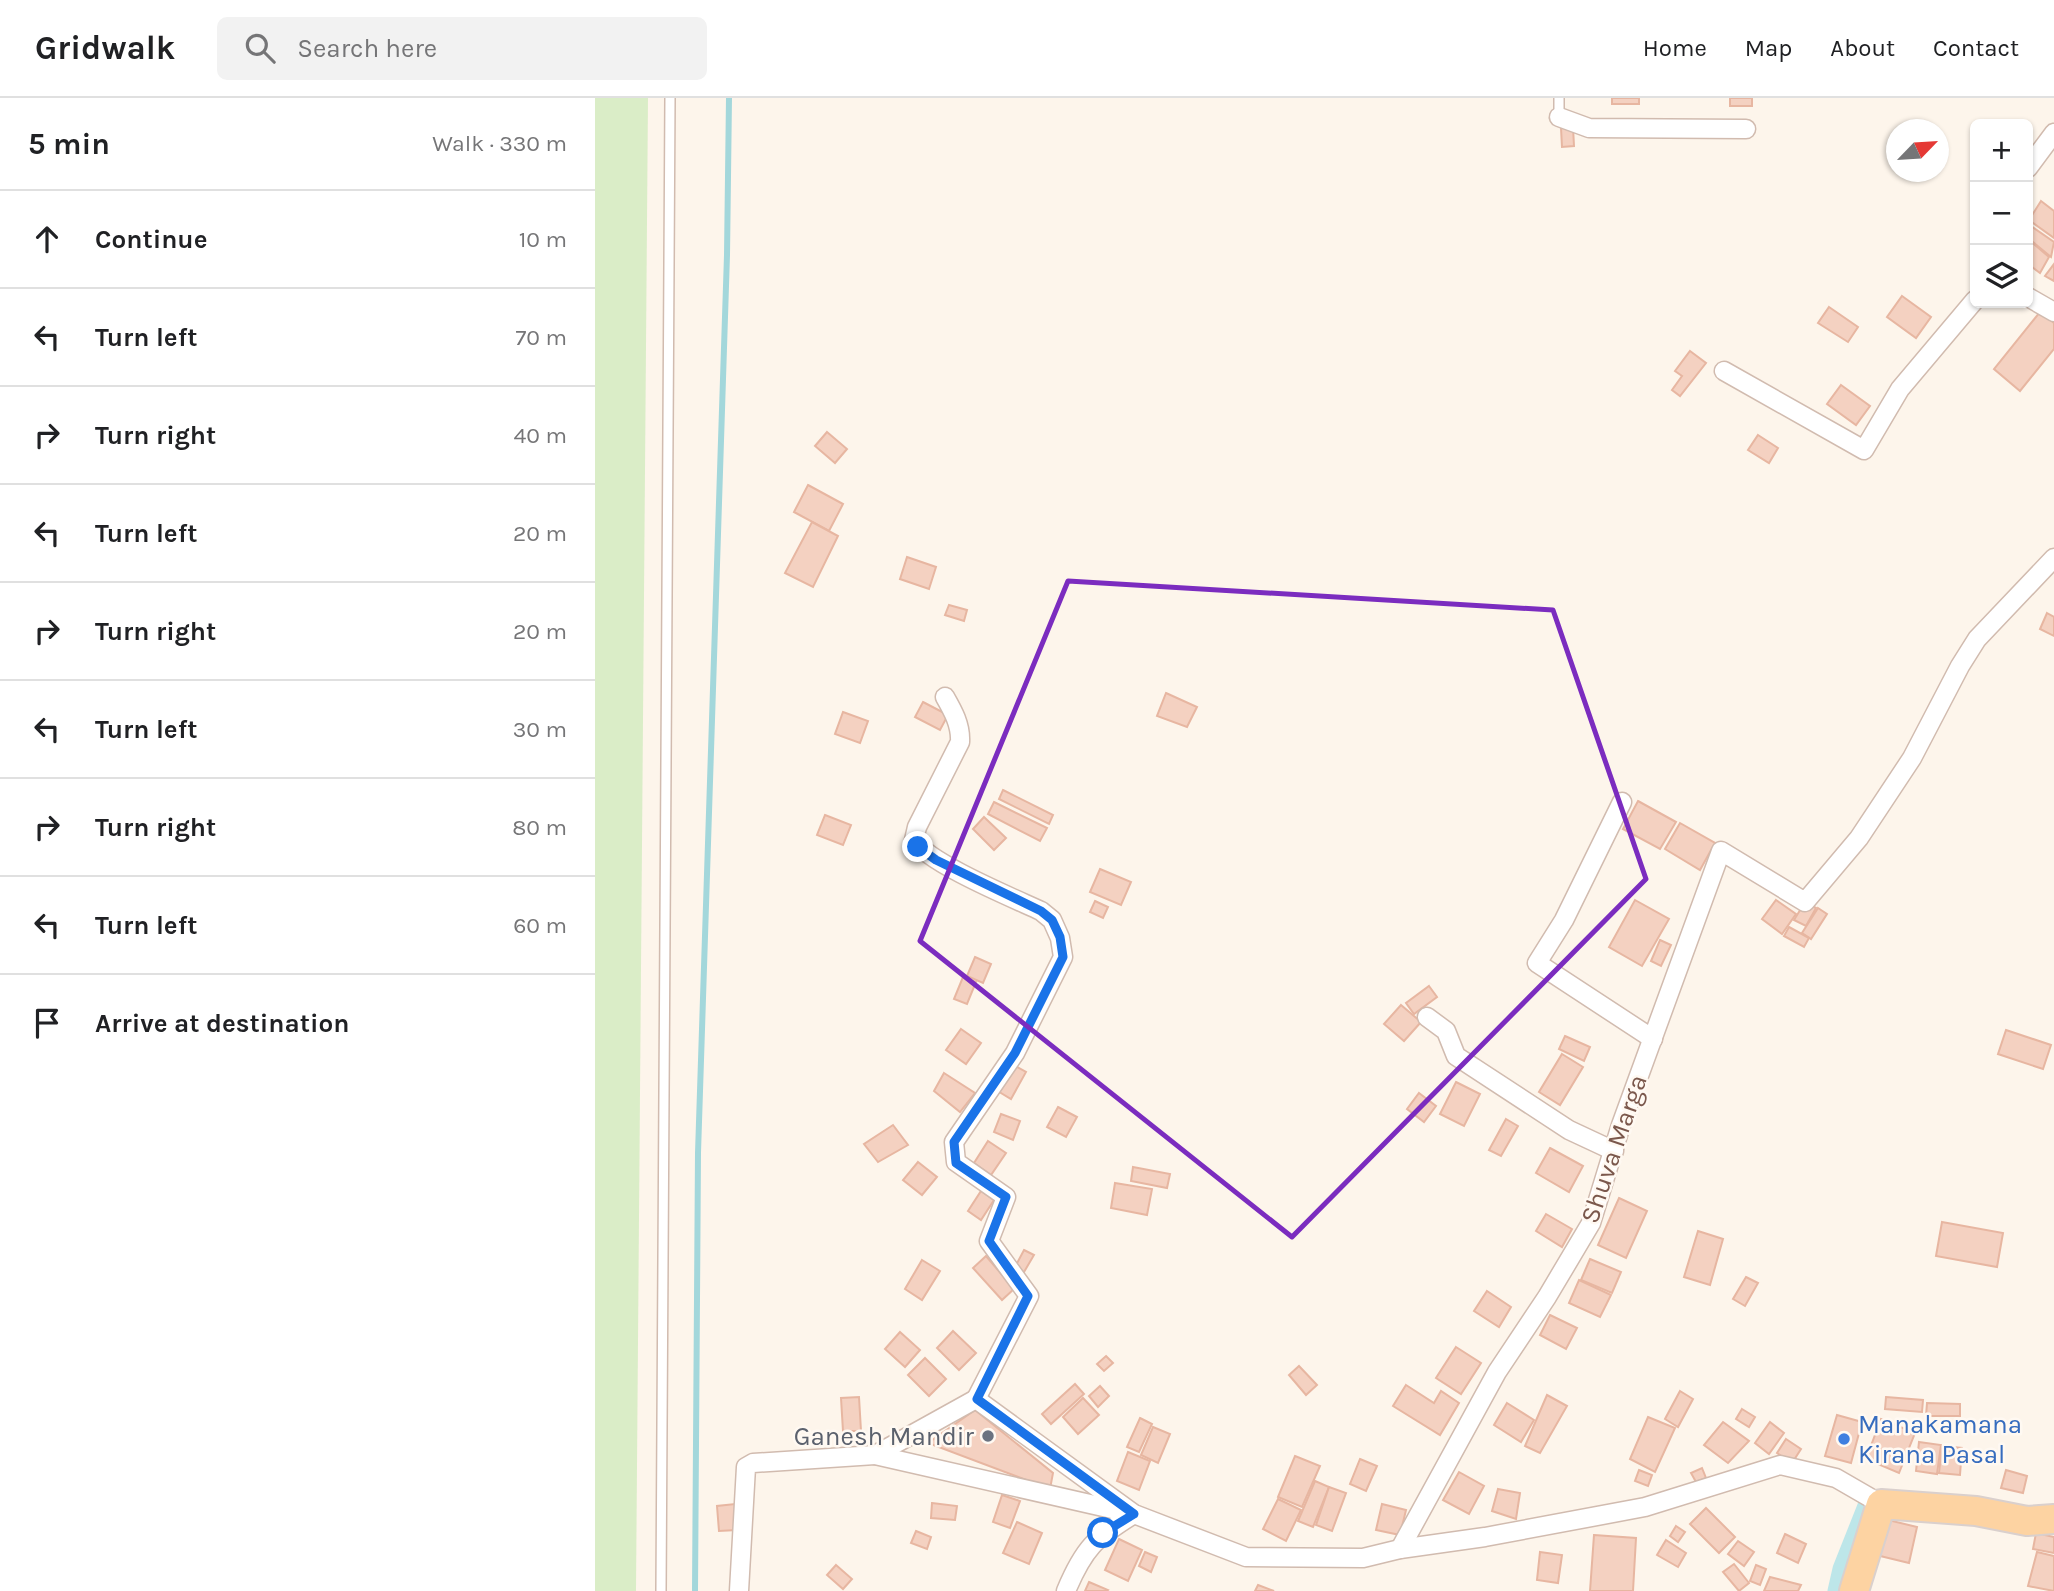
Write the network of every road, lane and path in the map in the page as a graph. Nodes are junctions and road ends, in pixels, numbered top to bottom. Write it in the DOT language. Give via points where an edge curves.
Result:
graph roads {
  1 [pos="670,98"];
  2 [pos="1559,98"];
  3 [pos="1559,117"];
  4 [pos="1746,129"];
  5 [pos="2054,133"];
  6 [pos="2033,161"];
  7 [pos="2033,300"];
  8 [pos="1970,306"];
  9 [pos="2054,313"];
  10 [pos="1724,371"];
  11 [pos="2054,558"];
  12 [pos="945,697"];
  13 [pos="1622,802"];
  14 [pos="1427,1017"];
  15 [pos="1654,1039"];
  16 [pos="1614,1151"];
  17 [pos="977,1399"];
  18 [pos="875,1455"];
  19 [pos="1881,1504"];
  20 [pos="1134,1514"];
  21 [pos="2054,1518"];
  22 [pos="1400,1549"];
  23 [pos="661,1591"];
  24 [pos="739,1591"];
  25 [pos="1066,1591"];
  26 [pos="1854,1591"];
  1 -- 23 [label="lane"];
  2 -- 3 [label="lane"];
  3 -- 4 [label="street" via="1589,128"];
  5 -- 6 [label="street"];
  7 -- 9 [label="street"];
  8 -- 10 [label="street" via="1900,389 1864,450"];
  11 -- 15 [label="street, Shuva Marga" via="1977,639 1904,769 1859,838 1805,902 1721,851"];
  12 -- 17 [label="street" via="960,742 914,840 936,860 1041,911 1052,920 1063,957 1015,1053 954,1142 956,1163 1006,1197 989,1241 1028,1296"];
  13 -- 15 [label="street" via="1564,920 1537,963"];
  14 -- 16 [label="street" via="1445,1031 1456,1056 1569,1130"];
  15 -- 16 [label="street, Shuva Marga"];
  16 -- 22 [label="street, Shuva Marga" via="1591,1223 1497,1372"];
  17 -- 18 [label="street"];
  17 -- 20 [label="street"];
  18 -- 20 [label="street"];
  18 -- 24 [label="street" via="746,1467"];
  19 -- 21 [label="main road" via="1976,1511 2027,1521"];
  19 -- 22 [label="street" via="1836,1478 1780,1465 1646,1507"];
  19 -- 26 [label="main road"];
  20 -- 22 [label="street" via="1246,1557 1363,1558"];
  20 -- 25 [label="street" via="1103,1533 1079,1561"];
}
